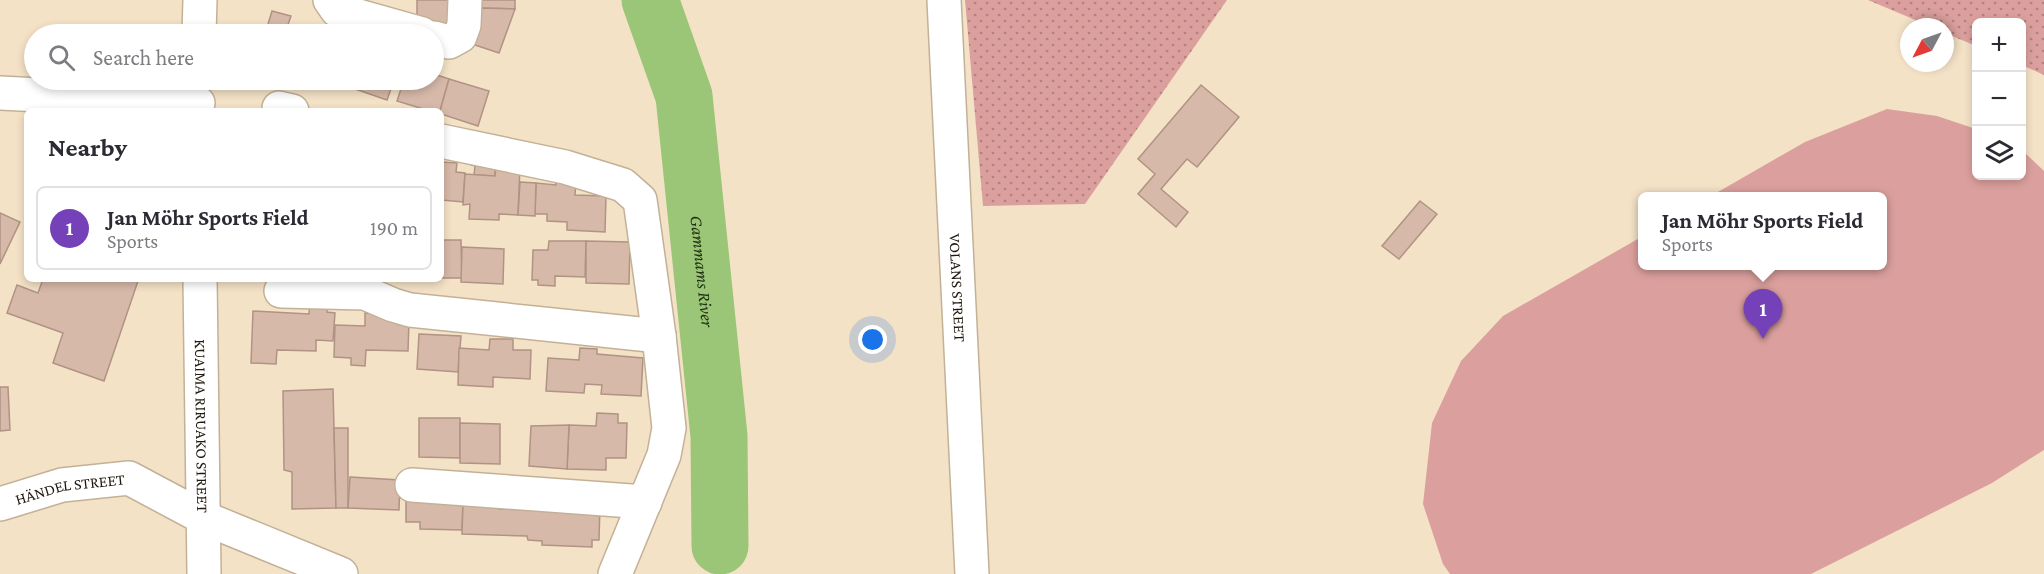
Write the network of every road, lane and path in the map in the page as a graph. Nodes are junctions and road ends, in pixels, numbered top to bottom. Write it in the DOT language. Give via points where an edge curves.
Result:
graph roads {
  1 [pos="200,0"];
  2 [pos="330,0"];
  3 [pos="465,0"];
  4 [pos="944,0"];
  5 [pos="199,24"];
  6 [pos="387,24"];
  7 [pos="444,41"];
  8 [pos="0,93"];
  9 [pos="198,98"];
  10 [pos="444,142"];
  11 [pos="200,282"];
  12 [pos="281,291"];
  13 [pos="659,336"];
  14 [pos="412,485"];
  15 [pos="645,502"];
  16 [pos="0,504"];
  17 [pos="204,518"];
  18 [pos="204,574"];
  19 [pos="341,574"];
  20 [pos="615,574"];
  21 [pos="972,574"];
  1 -- 5 [label="street"];
  2 -- 6 [label="street" via="337,10"];
  3 -- 7 [label="street" via="460,36"];
  4 -- 21 [label="street, VOLANS STREET"];
  8 -- 9 [label="street"];
  10 -- 13 [label="street" via="565,167 623,185 640,200"];
  11 -- 17 [label="street, KUAIMA RIRUAKO STREET"];
  12 -- 13 [label="street" via="365,293 410,310"];
  13 -- 15 [label="street" via="669,428 664,454"];
  14 -- 15 [label="street"];
  15 -- 20 [label="street"];
  16 -- 17 [label="street, HÄNDEL STREET" via="62,485 129,478"];
  17 -- 18 [label="street, KUAIMA RIRUAKO STREET"];
  17 -- 19 [label="street, HÄNDEL STREET"];
}
